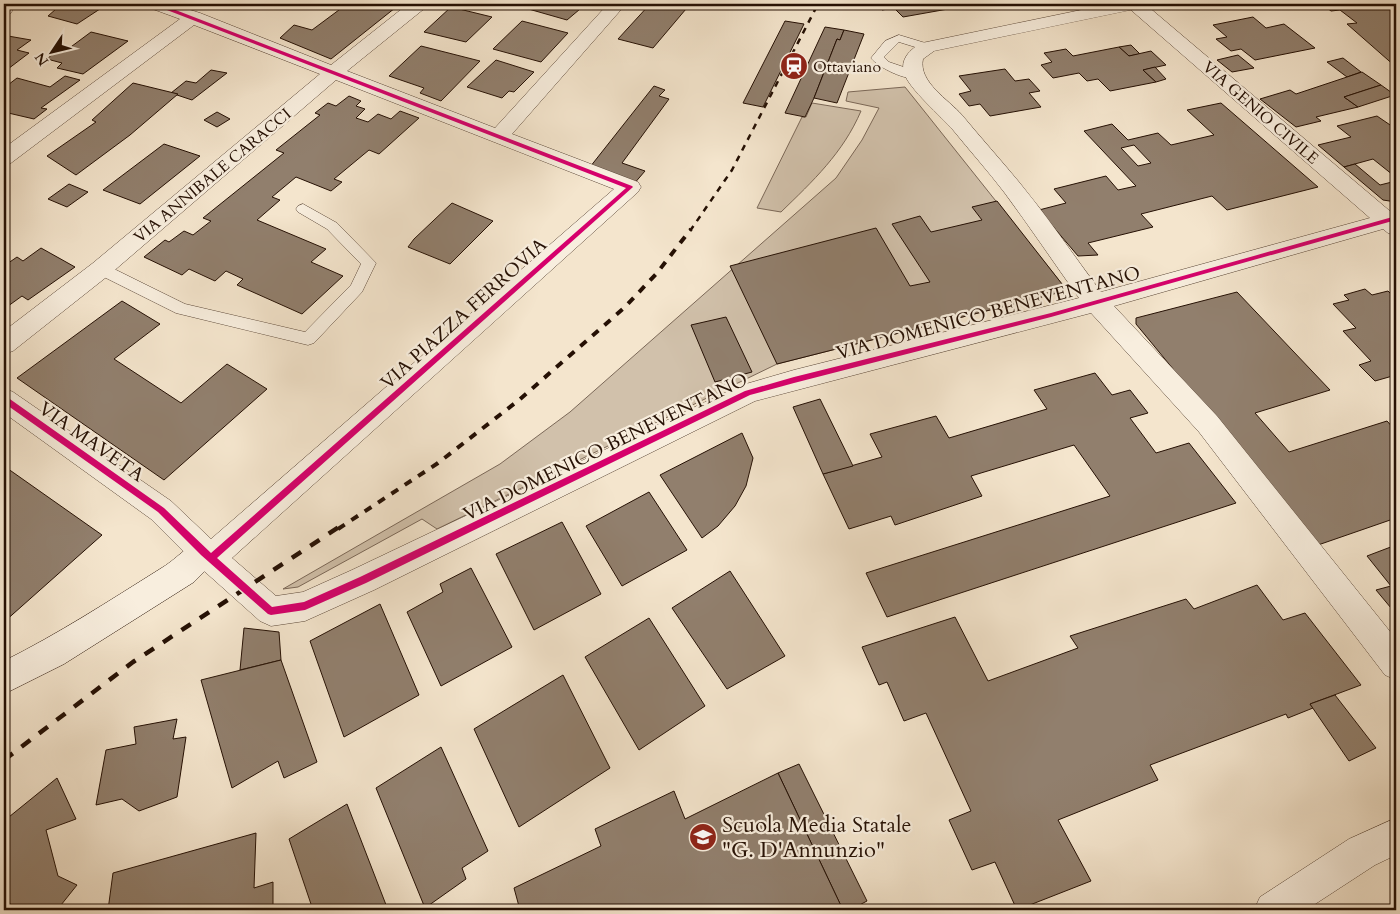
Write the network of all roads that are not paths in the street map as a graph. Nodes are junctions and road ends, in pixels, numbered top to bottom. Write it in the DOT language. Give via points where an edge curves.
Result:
graph roads {
  1 [pos="8,4"];
  2 [pos="156,4"];
  3 [pos="419,4"];
  4 [pos="617,4"];
  5 [pos="1134,4"];
  6 [pos="4,10"];
  7 [pos="194,17"];
  8 [pos="928,47"];
  9 [pos="334,72"];
  10 [pos="914,75"];
  11 [pos="498,136"];
  12 [pos="4,158"];
  13 [pos="303,209"];
  14 [pos="1393,222"];
  15 [pos="101,269"];
  16 [pos="1095,302"];
  17 [pos="4,344"];
  18 [pos="4,399"];
  19 [pos="160,510"];
  20 [pos="208,555"];
  21 [pos="1396,664"];
  22 [pos="4,678"];
  23 [pos="1396,836"];
  24 [pos="1273,910"];
  1 -- 6 [label="street"];
  2 -- 7 [label="street"];
  3 -- 9 [label="street, VIA ANNIBALE CARACCI"];
  4 -- 11 [label="street"];
  5 -- 8 [label="street"];
  5 -- 14 [label="street, VIA GENIO CIVILE"];
  7 -- 9 [label="street"];
  7 -- 12 [label="street"];
  8 -- 10 [label="street" via="914,58"];
  8 -- 10 [label="lane" via="895,38 877,58 885,65"];
  9 -- 11 [label="street"];
  9 -- 15 [label="street, VIA ANNIBALE CARACCI"];
  10 -- 16 [label="street" via="1012,188"];
  11 -- 20 [label="street, VIA PIAZZA FERROVIA" via="630,187"];
  13 -- 15 [label="lane" via="332,226 369,264 357,288 308,339 181,309"];
  14 -- 16 [label="street, VIA DOMENICO BENEVENTANO"];
  15 -- 17 [label="street, VIA ANNIBALE CARACCI"];
  16 -- 20 [label="street, VIA DOMENICO BENEVENTANO" via="748,393 305,606 271,611"];
  16 -- 21 [label="street" via="1208,424"];
  18 -- 19 [label="street, VIA MAVETA"];
  19 -- 20 [label="street, VIA DOMENICO BENEVENTANO"];
  20 -- 22 [label="street" via="61,648"];
  23 -- 24 [label="street" via="1362,852"];
}
